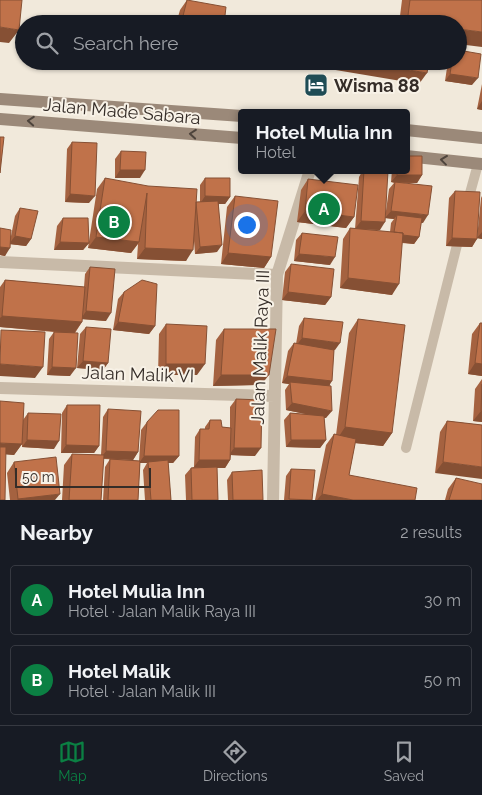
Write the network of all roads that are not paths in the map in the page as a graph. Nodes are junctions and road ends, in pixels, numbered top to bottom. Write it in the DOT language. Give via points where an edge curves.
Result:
graph roads {
  1 [pos="0,99"];
  2 [pos="238,116"];
  3 [pos="0,119"];
  4 [pos="410,130"];
  5 [pos="238,138"];
  6 [pos="482,138"];
  7 [pos="410,156"];
  8 [pos="480,164"];
  9 [pos="309,174"];
  10 [pos="0,262"];
  11 [pos="277,275"];
  12 [pos="0,388"];
  13 [pos="275,396"];
  14 [pos="406,448"];
  15 [pos="273,500"];
  1 -- 2 [label="street, Jalan Made Sabara"];
  5 -- 3 [label="street, Jalan Made Sabara, one-way"];
  4 -- 6 [label="street"];
  8 -- 7 [label="street, one-way"];
  8 -- 14 [label="lane"];
  9 -- 11 [label="street, Jalan Malik Raya III"];
  10 -- 11 [label="street"];
  11 -- 13 [label="street, Jalan Malik Raya III"];
  12 -- 13 [label="street, Jalan Malik VI"];
  13 -- 15 [label="street, Jalan Malik Raya III"];
}
